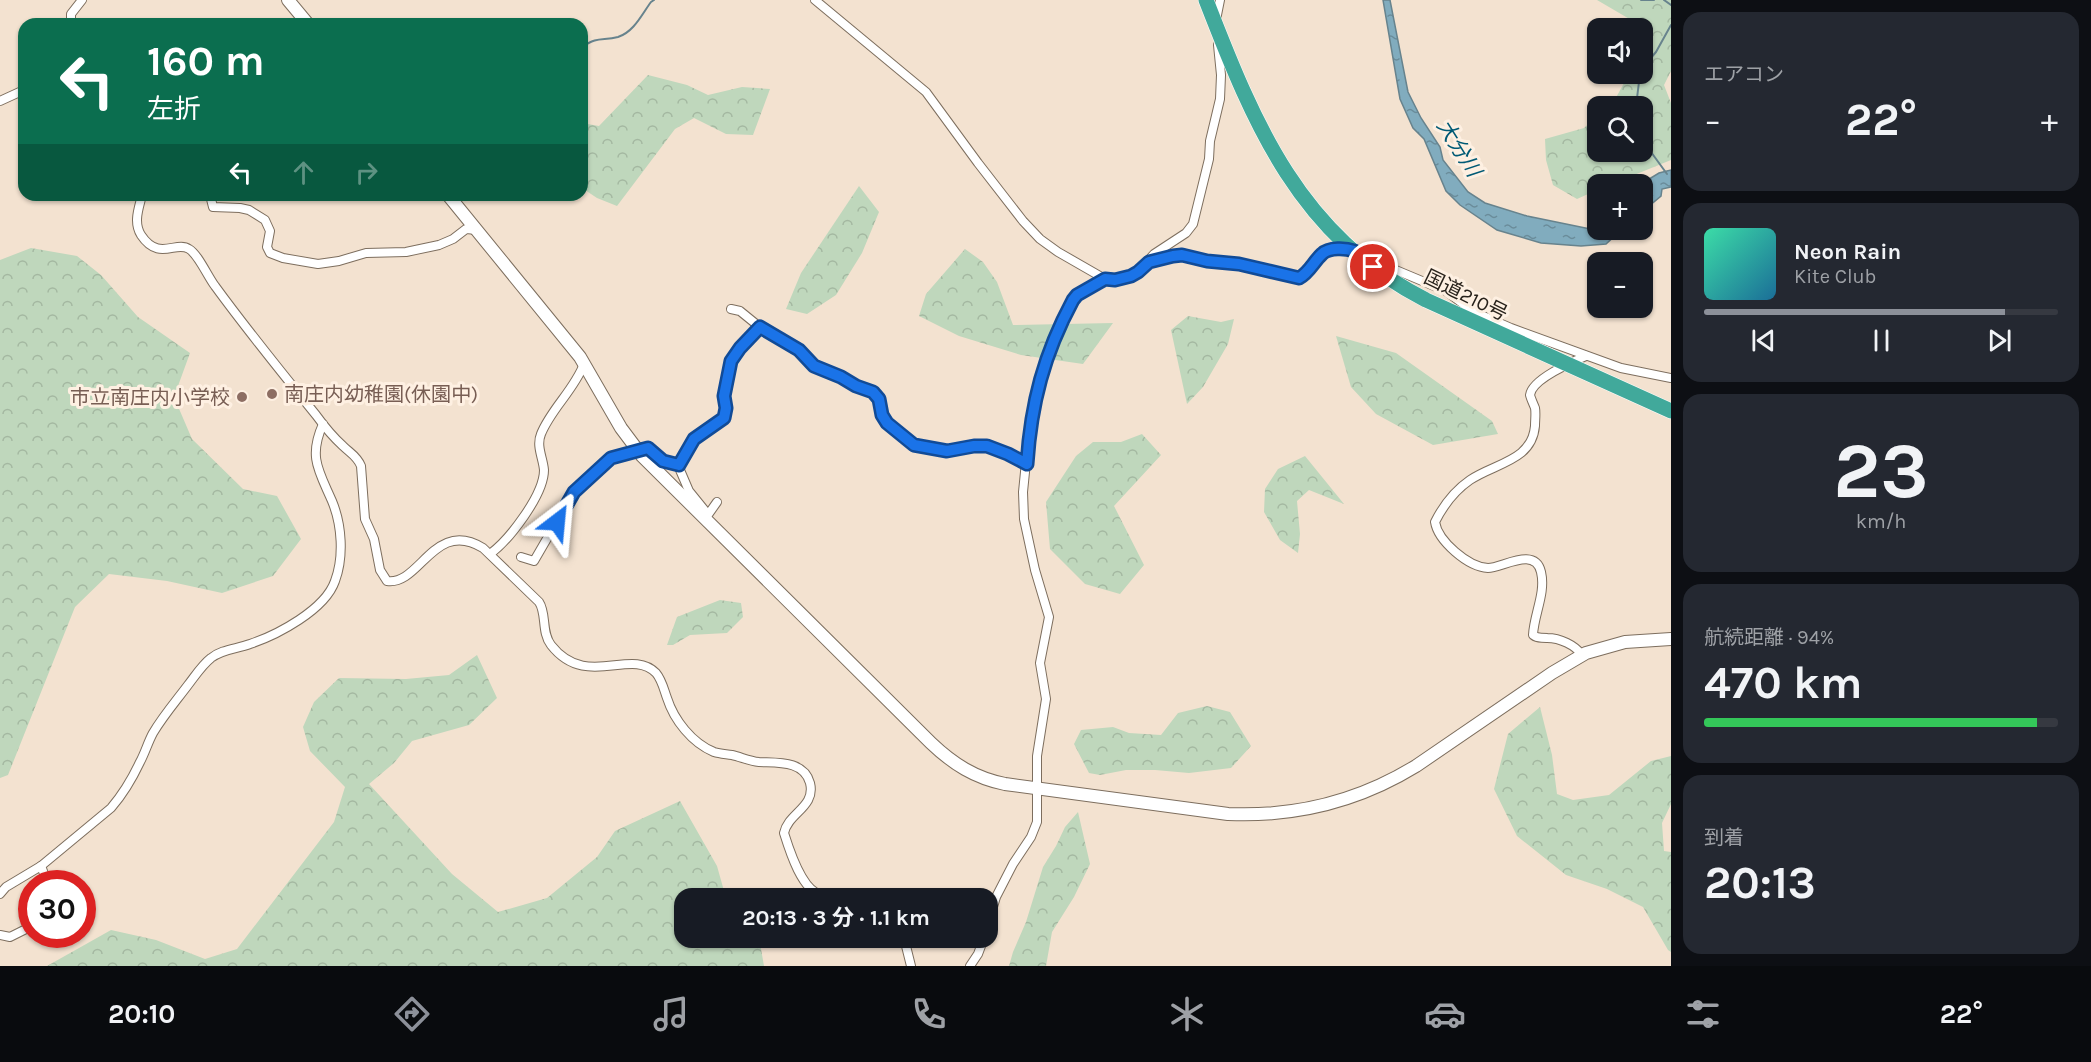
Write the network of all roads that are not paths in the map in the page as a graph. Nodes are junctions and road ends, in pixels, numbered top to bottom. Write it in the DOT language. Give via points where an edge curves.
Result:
graph roads {
  1 [pos="82,0"];
  2 [pos="288,0"];
  3 [pos="815,0"];
  4 [pos="1206,0"];
  5 [pos="1220,0"];
  6 [pos="70,18"];
  7 [pos="303,18"];
  8 [pos="1216,25"];
  9 [pos="18,93"];
  10 [pos="0,101"];
  11 [pos="141,201"];
  12 [pos="212,201"];
  13 [pos="453,201"];
  14 [pos="477,230"];
  15 [pos="1354,251"];
  16 [pos="1149,262"];
  17 [pos="1105,279"];
  18 [pos="731,309"];
  19 [pos="760,327"];
  20 [pos="1586,356"];
  21 [pos="584,364"];
  22 [pos="1567,364"];
  23 [pos="1671,378"];
  24 [pos="1671,411"];
  25 [pos="323,424"];
  26 [pos="1027,464"];
  27 [pos="679,465"];
  28 [pos="717,502"];
  29 [pos="706,517"];
  30 [pos="490,554"];
  31 [pos="521,557"];
  32 [pos="1671,639"];
  33 [pos="1582,655"];
  34 [pos="1038,788"];
  35 [pos="40,866"];
  36 [pos="42,870"];
  37 [pos="811,888"];
  38 [pos="0,894"];
  39 [pos="998,894"];
  40 [pos="18,933"];
  41 [pos="0,935"];
  42 [pos="906,948"];
  43 [pos="980,948"];
  44 [pos="911,966"];
  45 [pos="970,966"];
  1 -- 6 [label="street"];
  2 -- 7 [label="street"];
  3 -- 17 [label="street" via="926,92 1040,239"];
  4 -- 8 [label="highway, 国道210号"];
  5 -- 8 [label="street"];
  8 -- 15 [label="highway, 国道210号" via="1244,96 1275,156 1314,210"];
  8 -- 16 [label="street" via="1220,99 1196,214 1188,230"];
  9 -- 10 [label="street"];
  11 -- 25 [label="street" via="137,226 141,235 160,250 191,250"];
  12 -- 14 [label="street" via="213,207 249,210 265,220 270,231 270,253 305,263 417,250 446,242 466,229"];
  13 -- 14 [label="street"];
  14 -- 21 [label="street"];
  15 -- 16 [label="street" via="1327,250 1299,278 1182,255"];
  15 -- 20 [label="street" via="1371,255 1391,268 1446,291 1480,315"];
  15 -- 22 [label="highway, 国道210号" via="1414,294"];
  16 -- 17 [label="street" via="1131,276"];
  17 -- 26 [label="street" via="1077,295 1049,349 1034,402"];
  18 -- 19 [label="street" via="740,311"];
  19 -- 26 [label="street" via="799,350 814,366 873,392 887,423 914,445 947,451 987,446"];
  19 -- 27 [label="street" via="731,361 724,418 694,439"];
  20 -- 22 [label="street"];
  20 -- 23 [label="street"];
  21 -- 29 [label="street" via="634,447"];
  21 -- 30 [label="street" via="542,433 539,445 544,471 533,502"];
  22 -- 24 [label="highway, 国道210号"];
  22 -- 33 [label="street" via="1530,390 1535,428 1524,452 1456,490 1436,522 1447,545 1477,566 1488,568 1518,560 1538,564 1542,586 1533,635 1560,639"];
  25 -- 30 [label="street" via="360,463 365,519 380,570 387,580 399,580 439,547 455,541 472,543"];
  25 -- 35 [label="street" via="316,443 318,468 334,508 341,555 327,597 272,636 209,659 161,720 120,797"];
  26 -- 34 [label="street" via="1024,519 1049,617 1040,663 1046,699 1038,745"];
  27 -- 29 [label="street" via="689,491"];
  27 -- 31 [label="street, bridge" via="663,461 648,448 611,458 574,492 534,561"];
  28 -- 29 [label="street"];
  29 -- 34 [label="street" via="948,758 984,779"];
  30 -- 37 [label="street" via="540,604 549,641 570,663 587,667 626,664 650,669 660,680 681,725 711,750 750,761 788,764 808,777 810,798 784,833 799,873"];
  32 -- 33 [label="street" via="1625,642"];
  33 -- 34 [label="street" via="1407,771 1364,793 1318,807 1272,814 1228,814"];
  34 -- 39 [label="street" via="1034,830"];
  35 -- 36 [label="street"];
  35 -- 38 [label="street"];
  40 -- 41 [label="street" via="10,937"];
  42 -- 44 [label="street"];
  43 -- 45 [label="street"];
}
